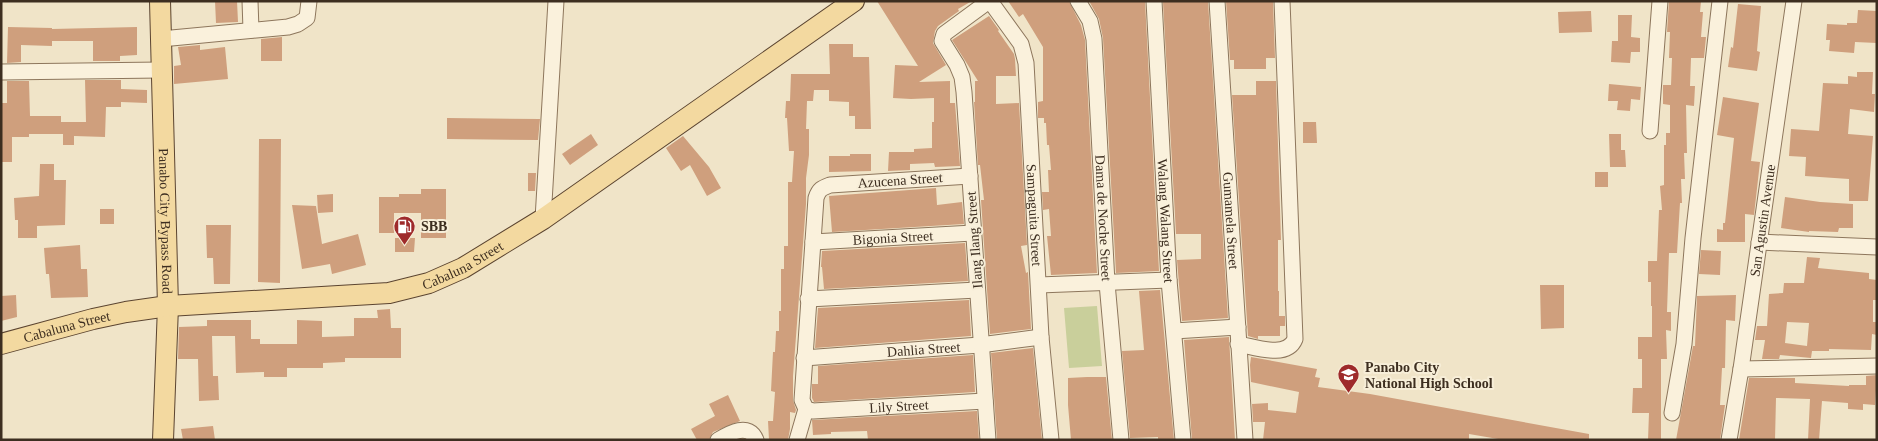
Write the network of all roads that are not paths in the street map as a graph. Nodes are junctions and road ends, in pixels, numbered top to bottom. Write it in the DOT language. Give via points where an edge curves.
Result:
graph roads {
  1 [pos="160,1"];
  2 [pos="250,1"];
  3 [pos="309,1"];
  4 [pos="556,1"];
  5 [pos="854,1"];
  6 [pos="990,1"];
  7 [pos="1078,1"];
  8 [pos="1154,1"];
  9 [pos="1217,1"];
  10 [pos="1282,1"];
  11 [pos="1660,1"];
  12 [pos="1720,1"];
  13 [pos="1794,1"];
  14 [pos="250,30"];
  15 [pos="161,39"];
  16 [pos="162,70"];
  17 [pos="1,72"];
  18 [pos="1650,131"];
  19 [pos="970,176"];
  20 [pos="543,219"];
  21 [pos="973,233"];
  22 [pos="813,242"];
  23 [pos="1758,242"];
  24 [pos="1877,247"];
  25 [pos="1169,280"];
  26 [pos="1108,283"];
  27 [pos="1039,285"];
  28 [pos="977,290"];
  29 [pos="808,299"];
  30 [pos="168,306"];
  31 [pos="1238,328"];
  32 [pos="1174,331"];
  33 [pos="1042,337"];
  34 [pos="1,344"];
  35 [pos="1238,344"];
  36 [pos="980,345"];
  37 [pos="804,358"];
  38 [pos="1877,366"];
  39 [pos="1741,369"];
  40 [pos="984,401"];
  41 [pos="810,410"];
  42 [pos="1672,413"];
  43 [pos="163,440"];
  44 [pos="718,440"];
  45 [pos="756,440"];
  46 [pos="797,440"];
  47 [pos="988,440"];
  48 [pos="1051,440"];
  49 [pos="1121,440"];
  50 [pos="1183,440"];
  51 [pos="1245,440"];
  52 [pos="1729,440"];
  1 -- 15 [label="main road, Panabo City Bypass Road"];
  2 -- 14 [label="street"];
  3 -- 14 [label="street" via="306,18 298,24"];
  4 -- 20 [label="street"];
  5 -- 20 [label="main road, Cabaluna Street"];
  6 -- 19 [label="street, Ilang Ilang Street" via="944,34 942,41 962,77"];
  6 -- 27 [label="street, Sampaguita Street" via="1020,44 1026,63"];
  7 -- 26 [label="street, Dama de Noche Street" via="1090,21 1094,39"];
  8 -- 25 [label="street, Walang Walang Street"];
  9 -- 31 [label="street, Gumamela Street"];
  10 -- 35 [label="street" via="1295,339 1293,346 1285,350"];
  11 -- 18 [label="street"];
  12 -- 42 [label="street" via="1684,344"];
  13 -- 23 [label="street, San Agustin Avenue"];
  14 -- 15 [label="street"];
  15 -- 16 [label="main road, Panabo City Bypass Road"];
  16 -- 17 [label="street"];
  16 -- 30 [label="main road, Panabo City Bypass Road"];
  19 -- 21 [label="street, Ilang Ilang Street"];
  19 -- 22 [label="street, Azucena Street" via="822,188 816,198"];
  20 -- 30 [label="main road, Cabaluna Street" via="463,268 429,283 389,293"];
  21 -- 22 [label="street, Bigonia Street"];
  21 -- 28 [label="street, Ilang Ilang Street"];
  22 -- 29 [label="street"];
  23 -- 24 [label="street"];
  23 -- 39 [label="street, San Agustin Avenue"];
  25 -- 26 [label="street"];
  25 -- 32 [label="street, Walang Walang Street"];
  26 -- 27 [label="street"];
  26 -- 49 [label="street, Dama de Noche Street"];
  27 -- 33 [label="street, Sampaguita Street"];
  28 -- 29 [label="street"];
  28 -- 36 [label="street, Ilang Ilang Street"];
  29 -- 37 [label="street"];
  30 -- 34 [label="main road, Cabaluna Street" via="93,319"];
  30 -- 43 [label="main road, Panabo City Bypass Road"];
  31 -- 32 [label="street"];
  31 -- 35 [label="street, Gumamela Street"];
  32 -- 50 [label="street, Walang Walang Street"];
  33 -- 36 [label="street, Dahlia Street"];
  33 -- 48 [label="street, Sampaguita Street"];
  35 -- 51 [label="street, Gumamela Street"];
  36 -- 37 [label="street, Dahlia Street"];
  36 -- 40 [label="street, Ilang Ilang Street"];
  37 -- 41 [label="street" via="802,400"];
  38 -- 39 [label="street"];
  39 -- 52 [label="street, San Agustin Avenue"];
  40 -- 41 [label="street, Lily Street"];
  40 -- 47 [label="street, Ilang Ilang Street"];
  41 -- 46 [label="street"];
  44 -- 45 [label="street" via="743,430 749,431"];
}
